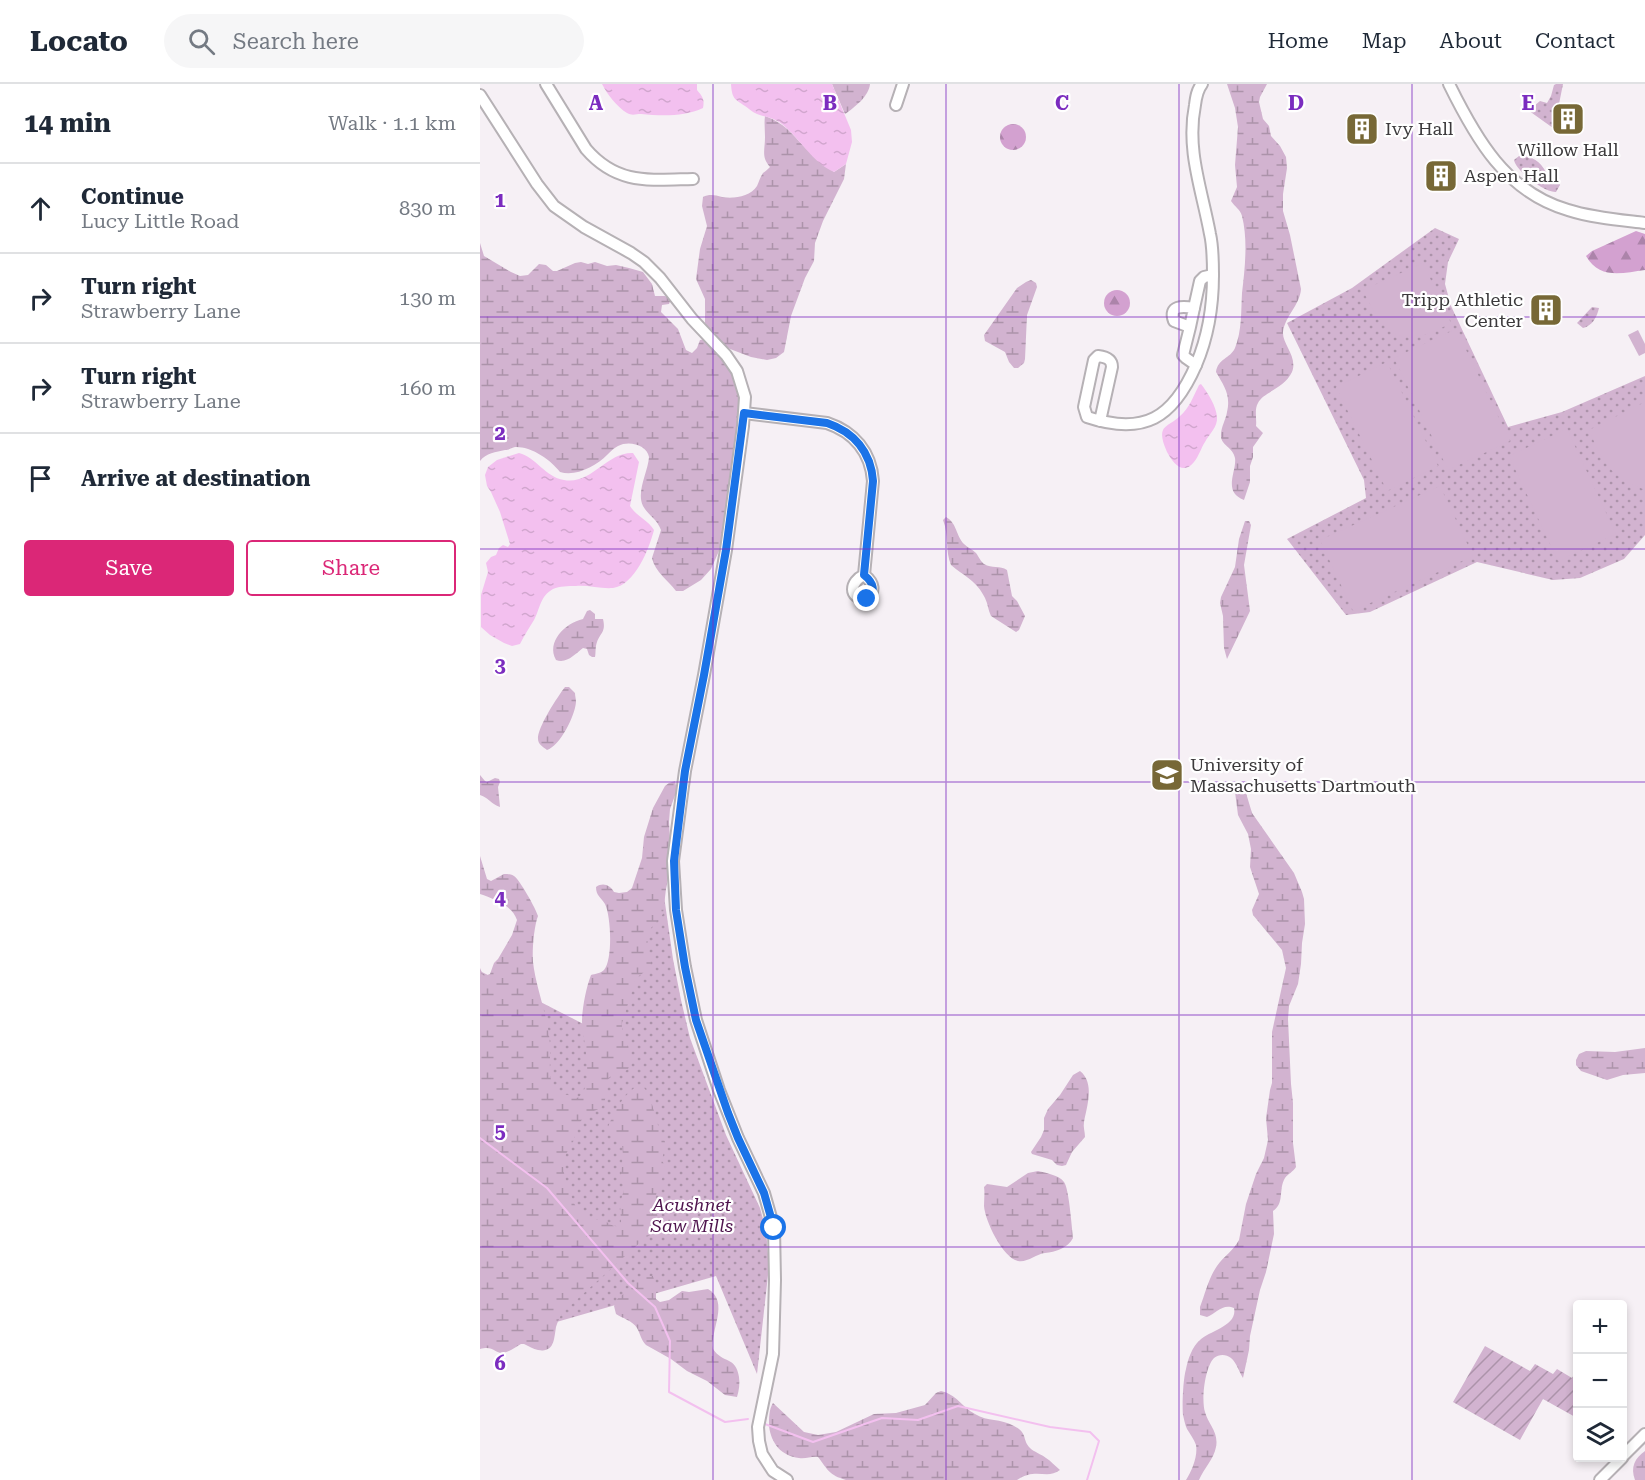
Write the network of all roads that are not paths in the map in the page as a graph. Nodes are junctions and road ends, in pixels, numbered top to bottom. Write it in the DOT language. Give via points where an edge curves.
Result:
graph roads {
  1 [pos="546,84"];
  2 [pos="903,84"];
  3 [pos="1449,84"];
  4 [pos="1198,86"];
  5 [pos="480,95"];
  6 [pos="896,105"];
  7 [pos="693,179"];
  8 [pos="1645,223"];
  9 [pos="1213,275"];
  10 [pos="1194,308"];
  11 [pos="1190,327"];
  12 [pos="1196,365"];
  13 [pos="744,413"];
  14 [pos="1100,421"];
  15 [pos="864,575"];
  16 [pos="1645,1434"];
  17 [pos="1627,1452"];
  18 [pos="1617,1462"];
  19 [pos="787,1480"];
  20 [pos="1600,1480"];
  1 -- 7 [label="street" via="586,148 603,165 626,177"];
  2 -- 6 [label="street"];
  3 -- 8 [label="street" via="1491,157 1523,188 1567,210"];
  4 -- 9 [label="street" via="1191,144 1210,234"];
  5 -- 13 [label="street" via="554,206 645,262 726,356 737,371"];
  9 -- 10 [label="street" via="1200,280"];
  9 -- 12 [label="street" via="1211,309"];
  10 -- 11 [label="street"];
  10 -- 11 [label="street" via="1178,307 1172,316 1174,321"];
  11 -- 12 [label="street" via="1183,355"];
  12 -- 14 [label="street" via="1177,400 1158,417 1135,425"];
  13 -- 15 [label="street" via="827,423 848,433 864,450 873,481"];
  13 -- 19 [label="street" via="726,550 685,771 674,861 676,910 696,1020 725,1106 764,1193 774,1228 774,1354 758,1427 760,1447 768,1464"];
  14 -- 14 [label="street" via="1112,362 1098,356 1084,407 1087,417"];
  16 -- 17 [label="street"];
  18 -- 20 [label="street"];
}
